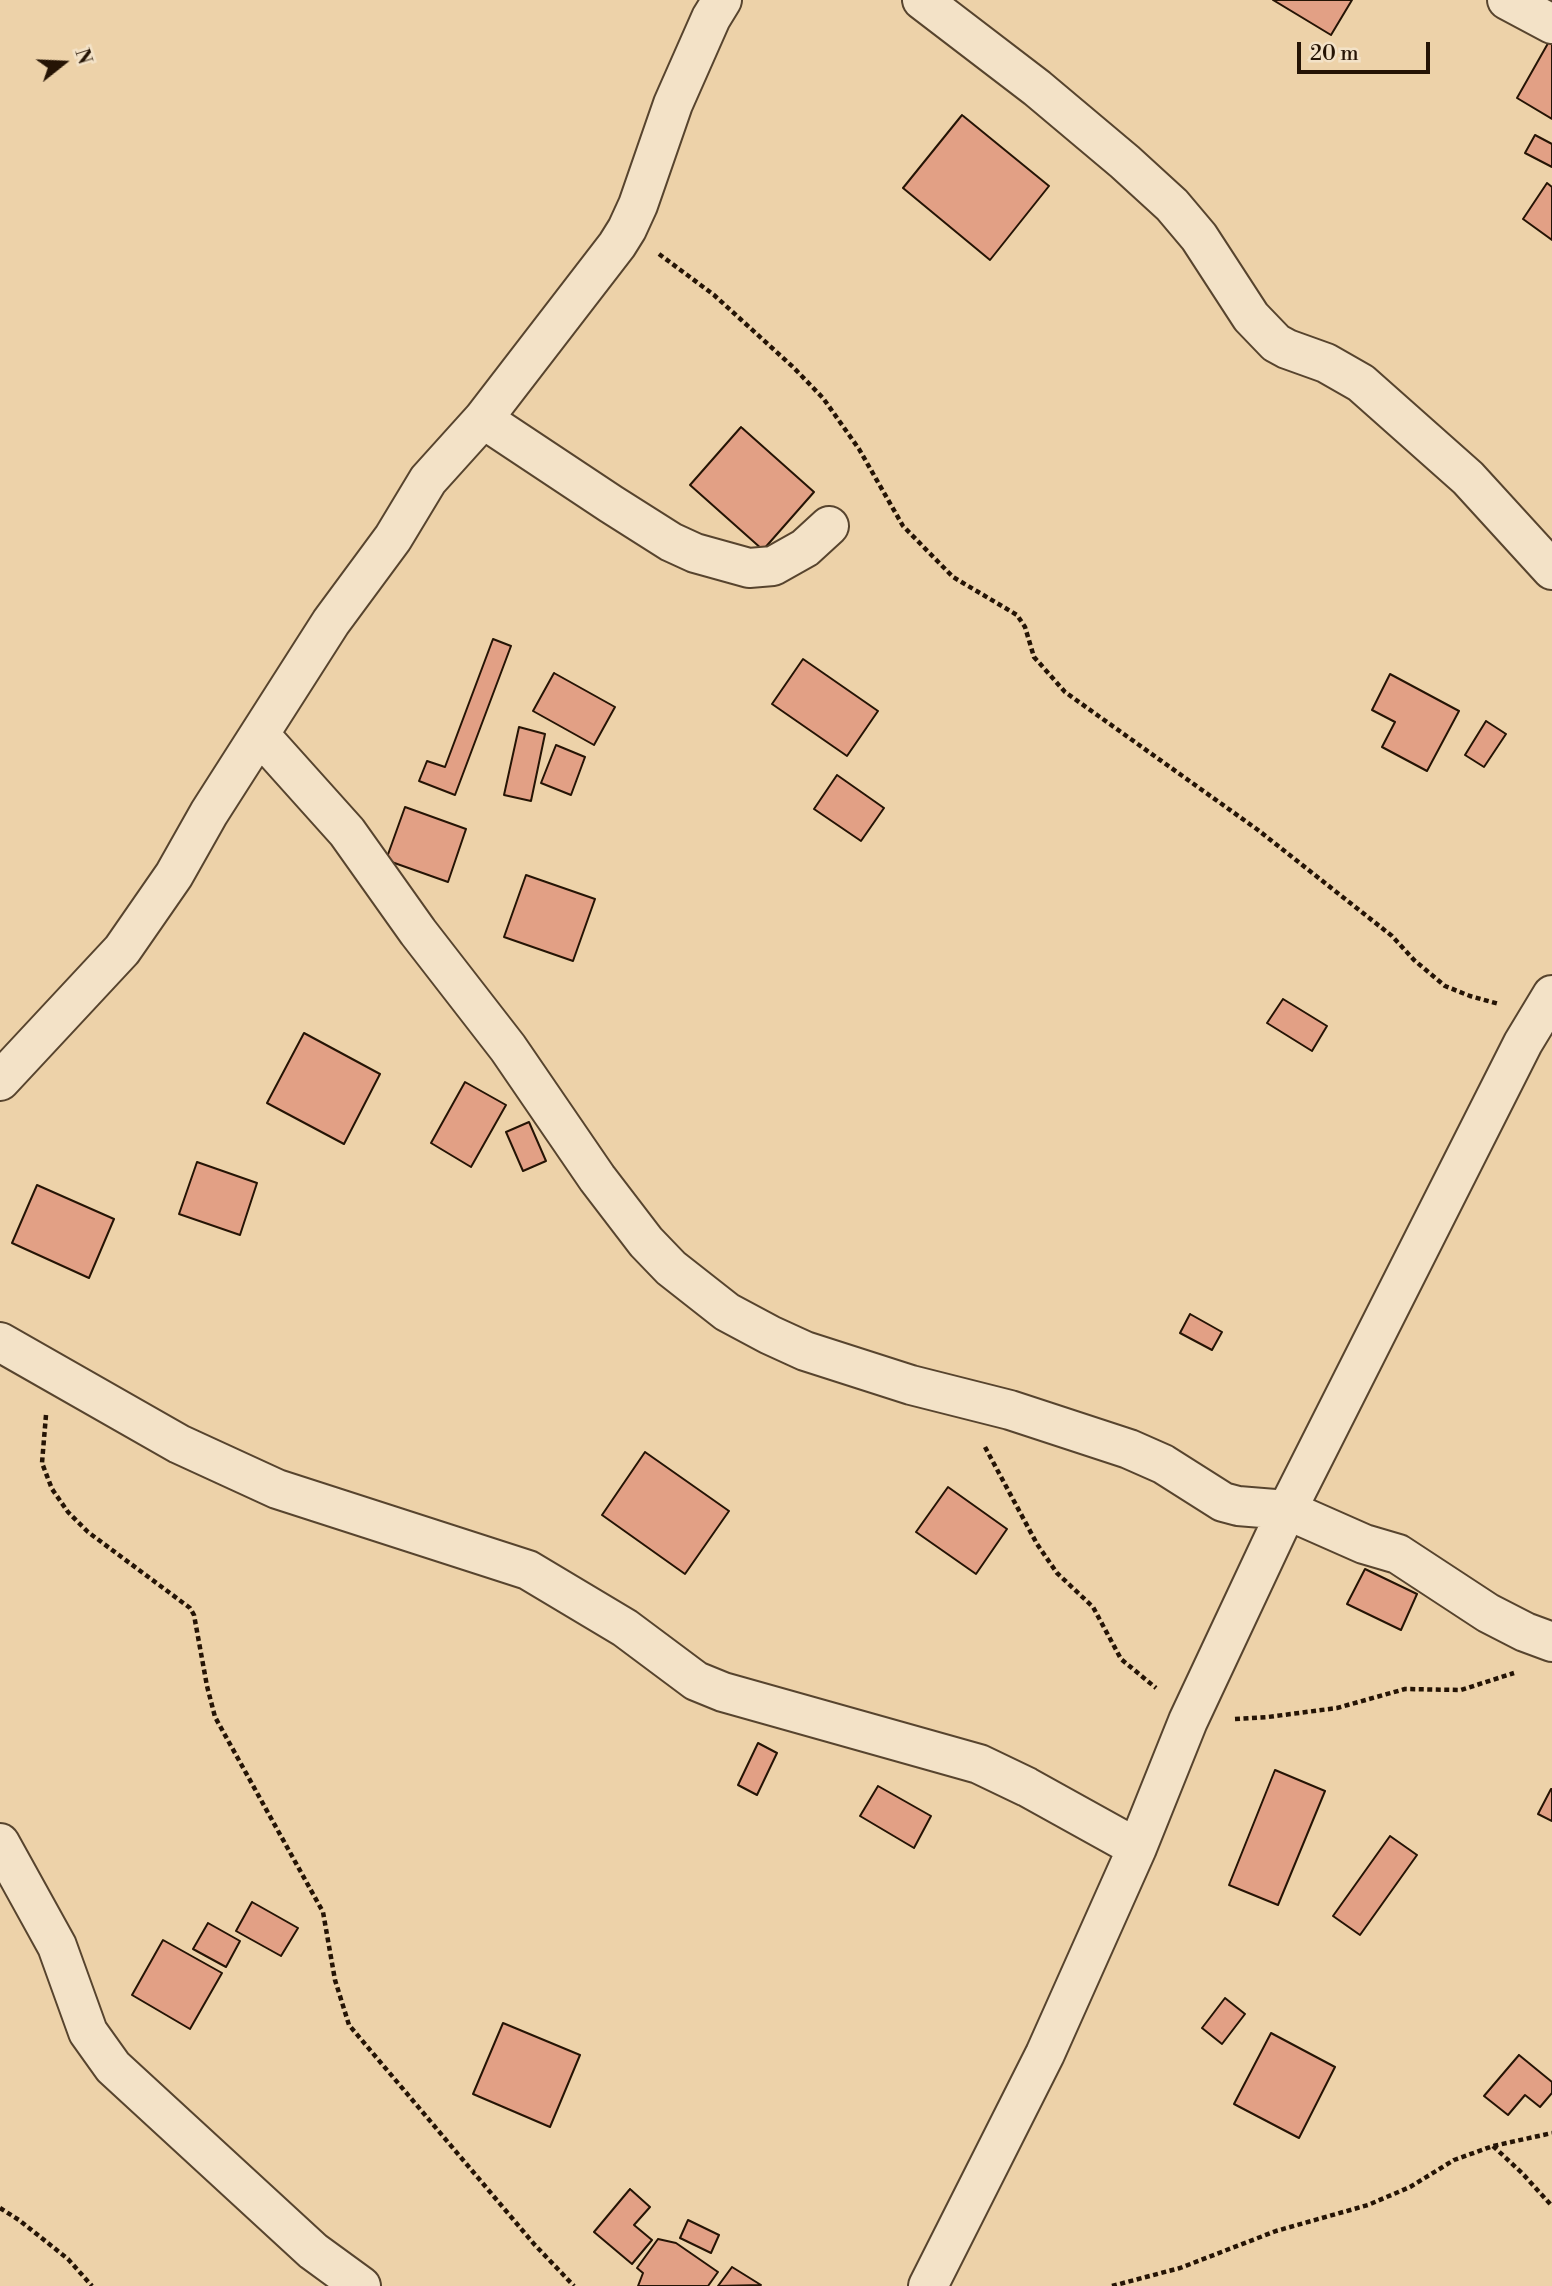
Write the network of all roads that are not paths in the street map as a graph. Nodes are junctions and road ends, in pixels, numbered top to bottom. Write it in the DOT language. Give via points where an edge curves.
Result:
graph roads {
  1 [pos="722,0"];
  2 [pos="922,0"];
  3 [pos="1507,0"];
  4 [pos="1552,24"];
  5 [pos="483,419"];
  6 [pos="829,526"];
  7 [pos="1552,570"];
  8 [pos="260,735"];
  9 [pos="1546,1004"];
  10 [pos="0,1081"];
  11 [pos="0,1342"];
  12 [pos="1287,1510"];
  13 [pos="1552,1642"];
  14 [pos="0,1843"];
  15 [pos="1137,1848"];
  16 [pos="361,2286"];
  17 [pos="928,2286"];
  1 -- 5 [label="street" via="673,104 627,229"];
  2 -- 7 [label="street" via="1037,88 1172,205 1199,237 1251,317 1276,343 1361,383 1468,478"];
  3 -- 4 [label="street"];
  5 -- 6 [label="street" via="671,542 695,553 749,568 773,566 805,548"];
  5 -- 8 [label="street" via="428,480"];
  8 -- 10 [label="street" via="122,950"];
  8 -- 12 [label="street" via="347,832 646,1242 727,1312 805,1351 1129,1449 1163,1464 1223,1502"];
  9 -- 12 [label="street"];
  11 -- 15 [label="street" via="179,1444 276,1489 528,1570 625,1628 696,1681 979,1764"];
  12 -- 13 [label="street" via="1398,1554 1488,1613"];
  12 -- 15 [label="street" via="1188,1721"];
  14 -- 16 [label="street" via="57,1946 88,2032 113,2067 313,2251"];
  15 -- 17 [label="street" via="1045,2053"];
}
